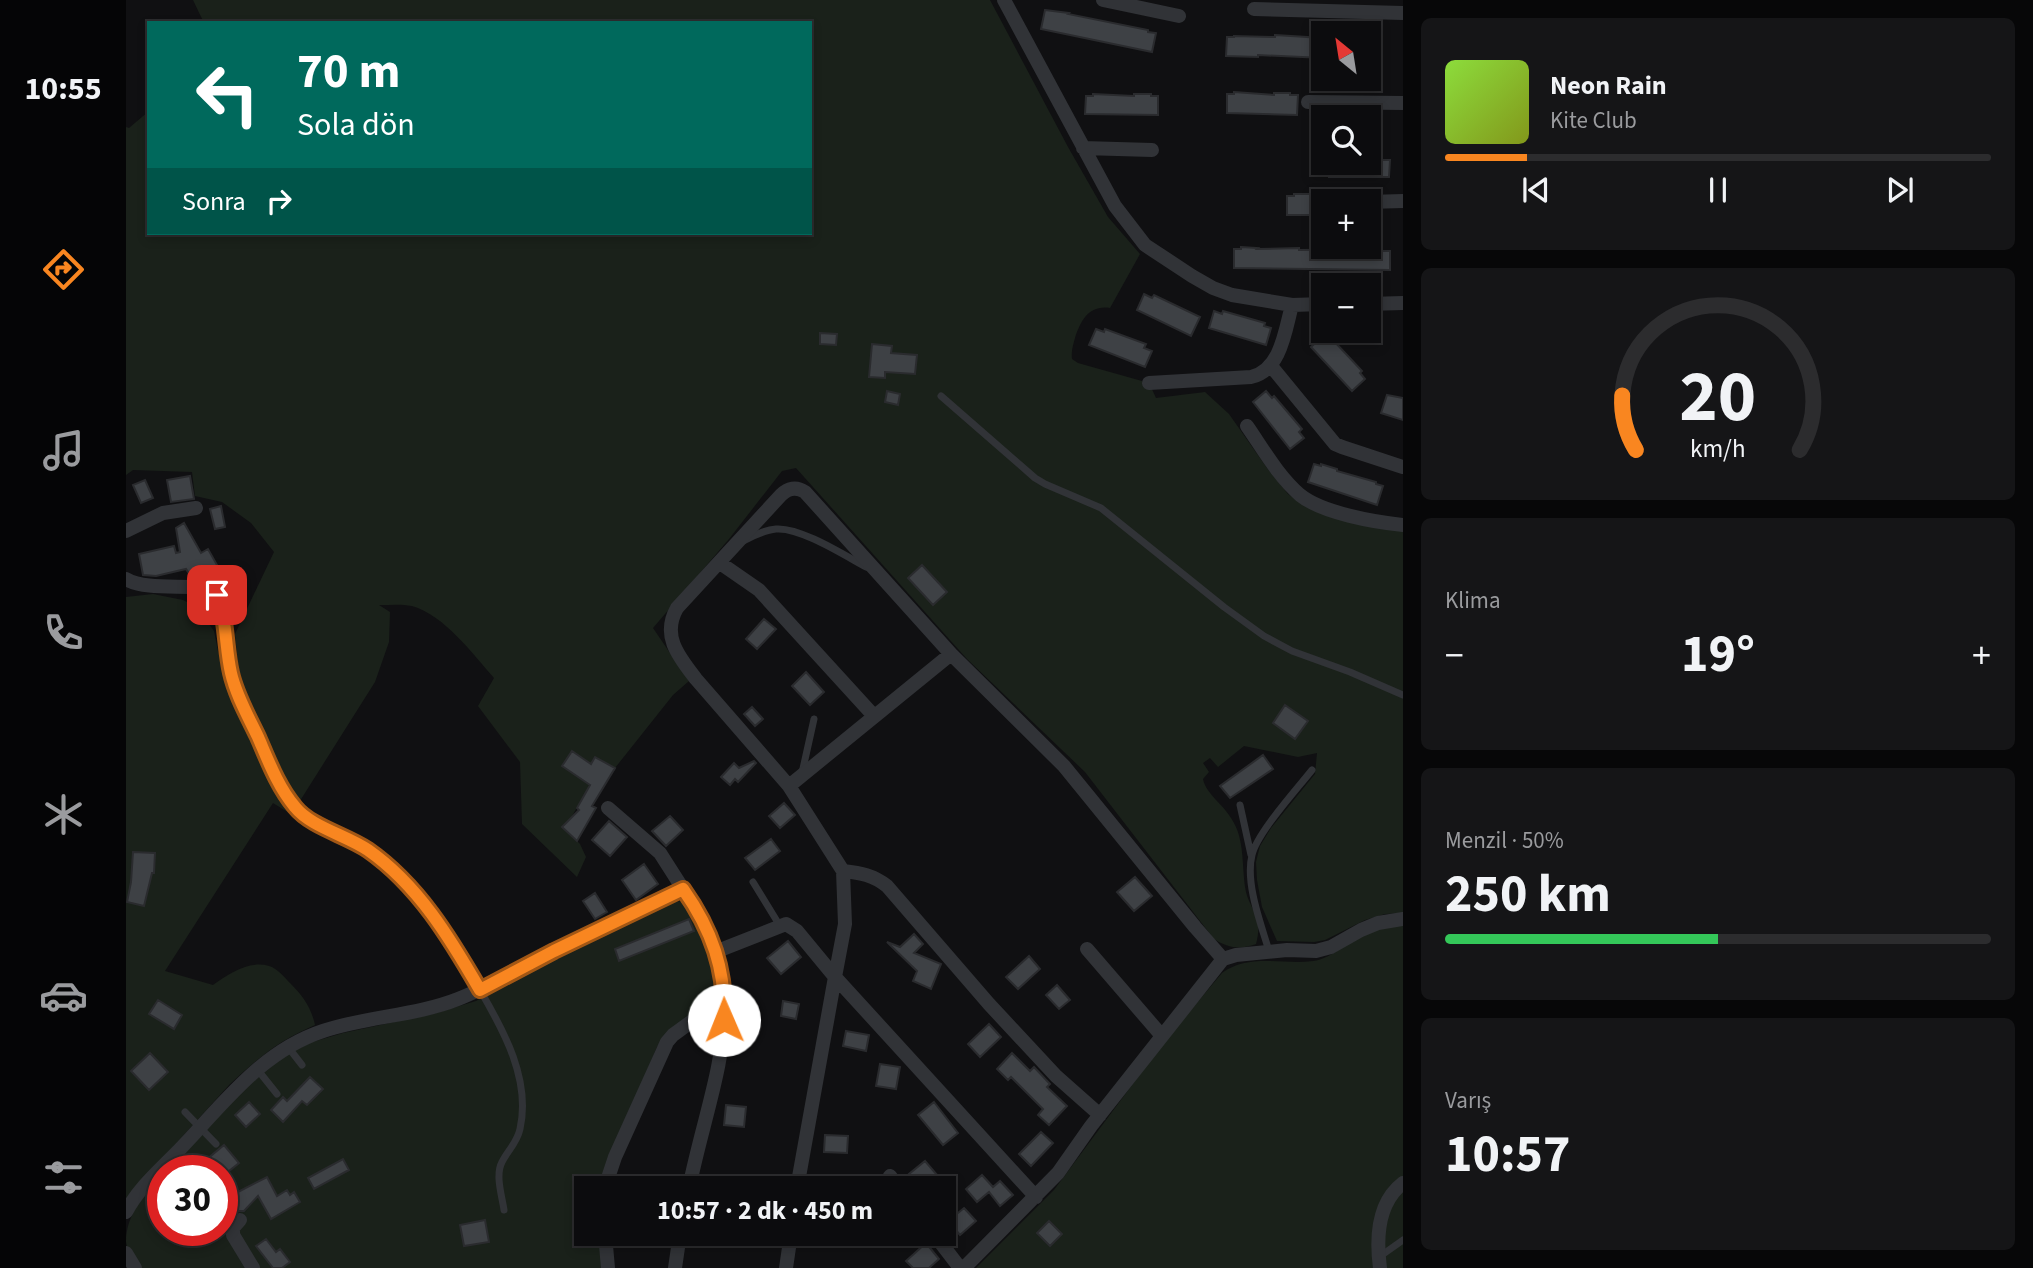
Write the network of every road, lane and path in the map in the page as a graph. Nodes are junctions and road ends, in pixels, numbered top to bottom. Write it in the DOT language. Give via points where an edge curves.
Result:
graph roads {
  1 [pos="1004,0"];
  2 [pos="1102,0"];
  3 [pos="1254,9"];
  4 [pos="1403,13"];
  5 [pos="1179,16"];
  6 [pos="1308,102"];
  7 [pos="1403,103"];
  8 [pos="1083,148"];
  9 [pos="1152,150"];
  10 [pos="1403,201"];
  11 [pos="1381,202"];
  12 [pos="1403,303"];
  13 [pos="1311,304"];
  14 [pos="1381,304"];
  15 [pos="1292,305"];
  16 [pos="1271,366"];
  17 [pos="1149,383"];
  18 [pos="941,396"];
  19 [pos="1247,426"];
  20 [pos="1403,467"];
  21 [pos="196,508"];
  22 [pos="1403,525"];
  23 [pos="126,531"];
  24 [pos="737,543"];
  25 [pos="720,563"];
  26 [pos="876,572"];
  27 [pos="126,579"];
  28 [pos="951,654"];
  29 [pos="1403,695"];
  30 [pos="874,716"];
  31 [pos="814,719"];
  32 [pos="1312,770"];
  33 [pos="801,775"];
  34 [pos="789,786"];
  35 [pos="1240,805"];
  36 [pos="608,808"];
  37 [pos="1252,856"];
  38 [pos="843,871"];
  39 [pos="753,882"];
  40 [pos="683,889"];
  41 [pos="1403,919"];
  42 [pos="780,926"];
  43 [pos="1087,949"];
  44 [pos="1269,951"];
  45 [pos="715,952"];
  46 [pos="1223,959"];
  47 [pos="835,977"];
  48 [pos="480,990"];
  49 [pos="725,997"];
  50 [pos="1163,1036"];
  51 [pos="288,1047"];
  52 [pos="302,1065"];
  53 [pos="257,1069"];
  54 [pos="277,1094"];
  55 [pos="185,1112"];
  56 [pos="1100,1115"];
  57 [pos="199,1128"];
  58 [pos="216,1144"];
  59 [pos="610,1176"];
  60 [pos="691,1176"];
  61 [pos="797,1176"];
  62 [pos="1403,1183"];
  63 [pos="1035,1197"];
  64 [pos="504,1210"];
  65 [pos="126,1212"];
  66 [pos="240,1220"];
  67 [pos="1403,1240"];
  68 [pos="606,1246"];
  69 [pos="678,1246"];
  70 [pos="789,1246"];
  71 [pos="944,1246"];
  72 [pos="126,1253"];
  73 [pos="1379,1263"];
  74 [pos="135,1268"];
  75 [pos="253,1268"];
  76 [pos="608,1268"];
  77 [pos="675,1268"];
  78 [pos="786,1268"];
  79 [pos="962,1268"];
  1 -- 8 [label="street"];
  2 -- 5 [label="street"];
  3 -- 4 [label="street"];
  6 -- 7 [label="street"];
  8 -- 9 [label="street"];
  8 -- 15 [label="street" via="1115,206 1145,245 1213,288"];
  10 -- 11 [label="street"];
  12 -- 14 [label="street"];
  13 -- 15 [label="street"];
  15 -- 16 [label="street"];
  16 -- 17 [label="street" via="1251,377"];
  16 -- 20 [label="street" via="1335,443"];
  18 -- 29 [label="lane" via="1035,478 1101,508 1264,636"];
  19 -- 22 [label="street" via="1284,479 1311,503"];
  21 -- 23 [label="street" via="163,513"];
  24 -- 25 [label="street"];
  24 -- 26 [label="lane" via="775,529 793,531"];
  24 -- 26 [label="street" via="781,495 796,488 809,496"];
  25 -- 30 [label="street" via="759,590"];
  25 -- 34 [label="street" via="677,608 671,637 696,679"];
  26 -- 28 [label="street"];
  27 -- 48 [label="street" via="146,586 208,589 217,595 233,680 289,799 300,814 360,845 400,877 450,938"];
  28 -- 30 [label="street"];
  28 -- 46 [label="street" via="1064,766"];
  30 -- 33 [label="street"];
  31 -- 33 [label="lane"];
  32 -- 37 [label="lane"];
  33 -- 34 [label="street"];
  34 -- 38 [label="street"];
  35 -- 37 [label="lane"];
  36 -- 40 [label="street" via="660,853"];
  37 -- 44 [label="lane" via="1252,889"];
  38 -- 47 [label="street" via="845,924"];
  38 -- 56 [label="street" via="866,873 887,886 989,1004 1056,1076"];
  39 -- 42 [label="lane"];
  40 -- 45 [label="street" via="703,920"];
  40 -- 48 [label="street"];
  41 -- 44 [label="street" via="1361,930 1316,951"];
  42 -- 45 [label="street"];
  42 -- 47 [label="street" via="797,931"];
  43 -- 50 [label="street"];
  44 -- 46 [label="street"];
  45 -- 49 [label="street"];
  46 -- 50 [label="street"];
  47 -- 61 [label="street"];
  47 -- 63 [label="street"];
  48 -- 51 [label="street" via="323,1031"];
  48 -- 64 [label="lane" via="511,1050 523,1101 520,1133 499,1172"];
  49 -- 59 [label="street" via="673,1035 659,1054"];
  49 -- 60 [label="street" via="720,1060"];
  50 -- 56 [label="street"];
  51 -- 52 [label="lane"];
  51 -- 53 [label="street"];
  53 -- 54 [label="lane"];
  53 -- 57 [label="street"];
  55 -- 57 [label="lane"];
  56 -- 63 [label="street"];
  57 -- 58 [label="lane"];
  57 -- 65 [label="street"];
  62 -- 73 [label="street" via="1386,1203 1380,1220"];
  63 -- 79 [label="street"];
  66 -- 75 [label="street" via="233,1235"];
  67 -- 73 [label="lane"];
  68 -- 76 [label="street"];
  69 -- 77 [label="street"];
  70 -- 78 [label="street"];
  71 -- 79 [label="street"];
  72 -- 74 [label="street"];
}
